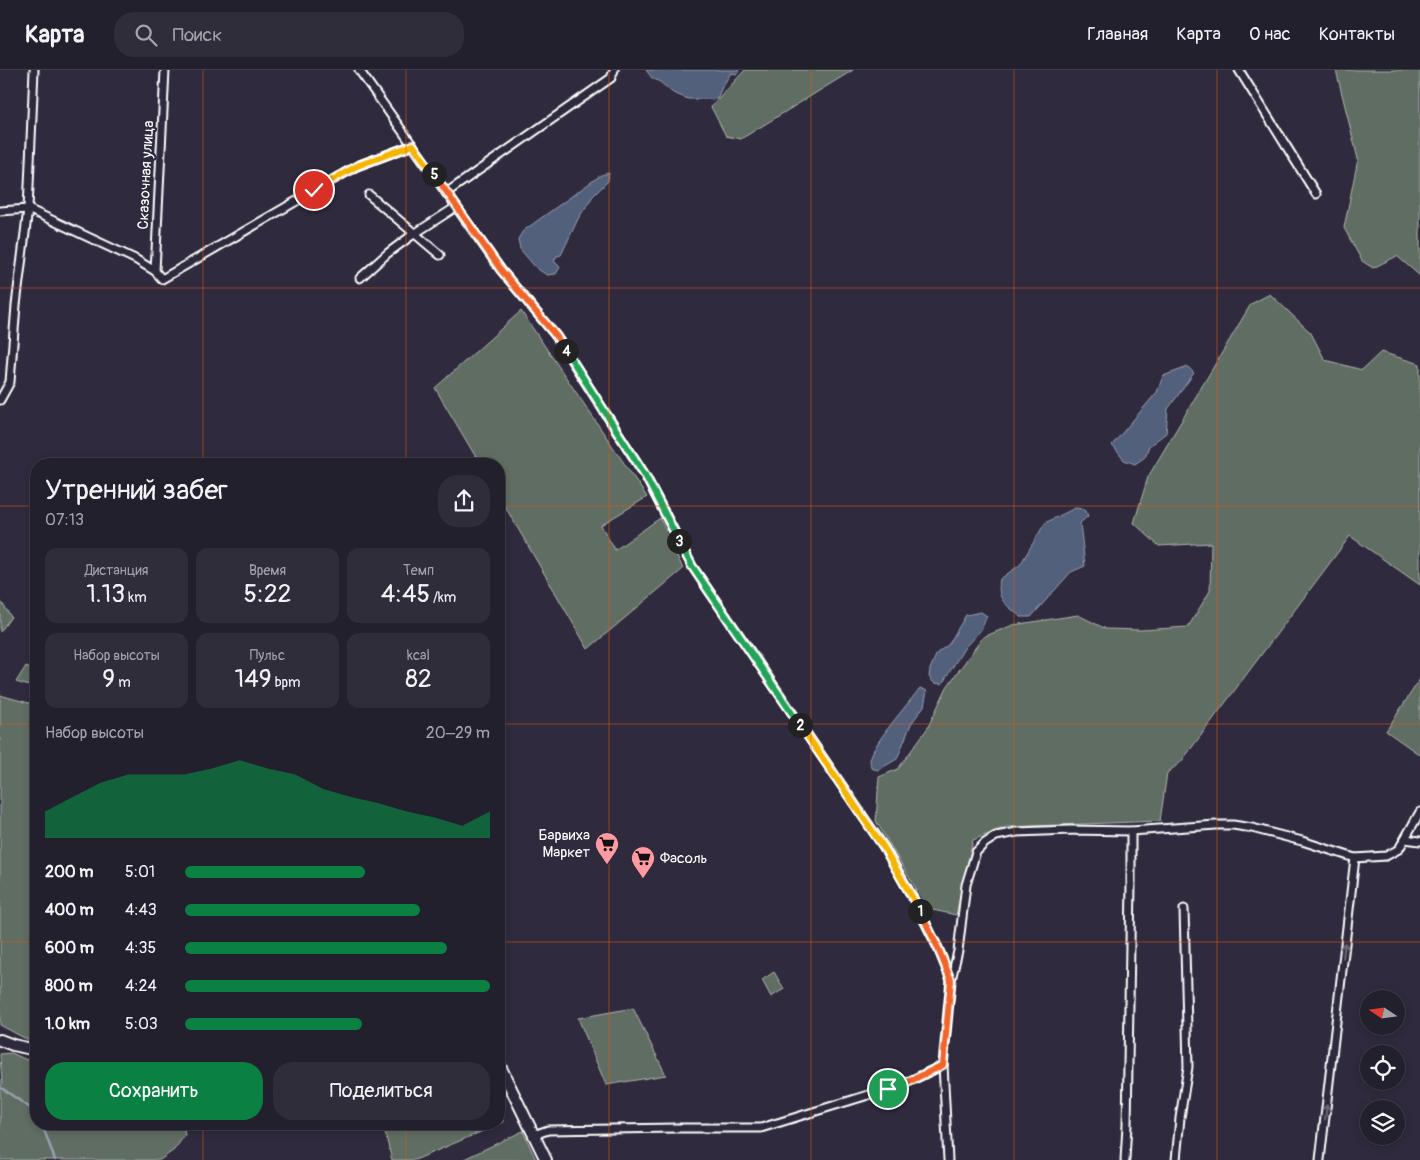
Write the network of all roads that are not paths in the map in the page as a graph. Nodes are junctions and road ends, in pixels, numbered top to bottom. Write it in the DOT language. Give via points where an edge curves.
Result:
graph roads {
  1 [pos="34,70"];
  2 [pos="166,70"];
  3 [pos="359,70"];
  4 [pos="614,70"];
  5 [pos="1239,70"];
  6 [pos="413,145"];
  7 [pos="446,193"];
  8 [pos="1316,194"];
  9 [pos="369,195"];
  10 [pos="456,207"];
  11 [pos="28,209"];
  12 [pos="0,211"];
  13 [pos="414,233"];
  14 [pos="440,255"];
  15 [pos="155,271"];
  16 [pos="360,278"];
  17 [pos="0,400"];
  18 [pos="1420,812"];
  19 [pos="1131,831"];
  20 [pos="1405,840"];
  21 [pos="1420,841"];
  22 [pos="1355,858"];
  23 [pos="1184,909"];
  24 [pos="951,980"];
  25 [pos="0,1040"];
  26 [pos="30,1049"];
  27 [pos="943,1065"];
  28 [pos="505,1076"];
  29 [pos="534,1135"];
  30 [pos="546,1160"];
  31 [pos="948,1160"];
  32 [pos="1125,1160"];
  33 [pos="1176,1160"];
  34 [pos="1320,1160"];
  1 -- 11 [label="street"];
  2 -- 15 [label="street, Сказочная улица"];
  3 -- 6 [label="street"];
  4 -- 7 [label="street" via="611,78"];
  5 -- 8 [label="street"];
  6 -- 7 [label="street"];
  6 -- 15 [label="street" via="357,166 162,279"];
  7 -- 10 [label="street"];
  9 -- 13 [label="street"];
  10 -- 13 [label="street"];
  10 -- 24 [label="street" via="501,270 556,336 645,475 692,566 884,848 913,898"];
  11 -- 12 [label="street"];
  11 -- 15 [label="street"];
  11 -- 17 [label="street" via="10,382"];
  13 -- 14 [label="street"];
  13 -- 16 [label="street"];
  18 -- 20 [label="street"];
  19 -- 22 [label="street" via="1233,825 1302,841"];
  19 -- 24 [label="street" via="1017,832 996,836 985,843 976,852 966,885"];
  19 -- 32 [label="street"];
  20 -- 21 [label="street"];
  20 -- 22 [label="street" via="1399,849 1386,856"];
  34 -- 22 [label="street, one-way"];
  23 -- 33 [label="street" via="1188,1067"];
  24 -- 27 [label="street"];
  25 -- 26 [label="main road"];
  27 -- 29 [label="street" via="904,1084 761,1128 548,1130"];
  27 -- 31 [label="street"];
  28 -- 29 [label="main road"];
  29 -- 30 [label="main road"];
}
